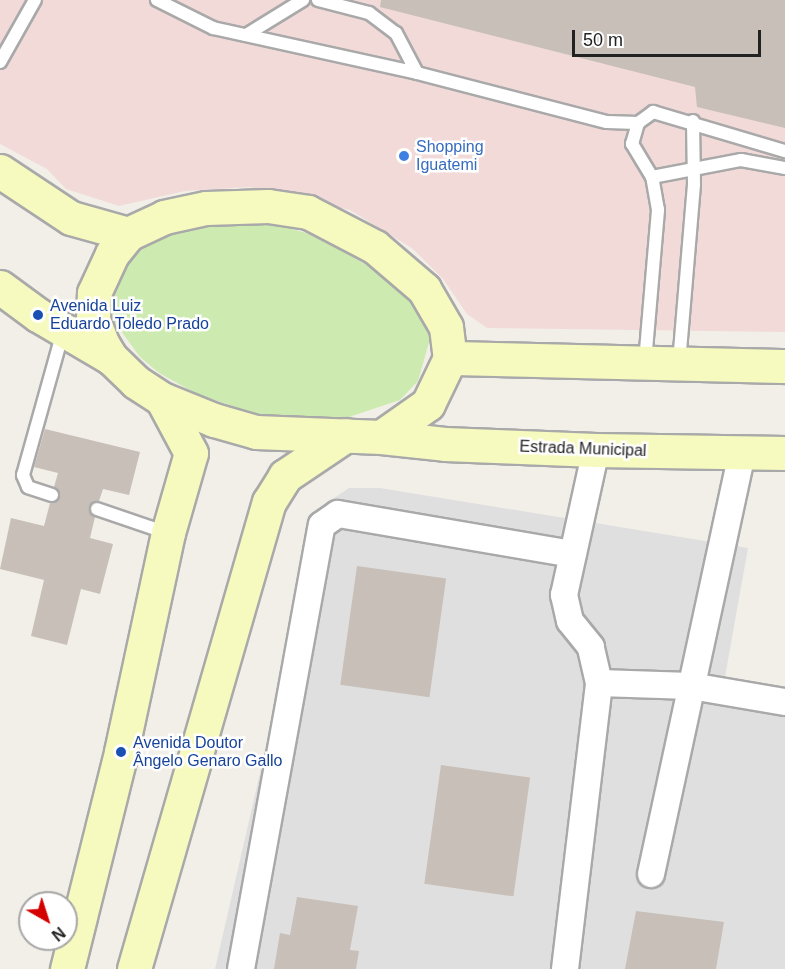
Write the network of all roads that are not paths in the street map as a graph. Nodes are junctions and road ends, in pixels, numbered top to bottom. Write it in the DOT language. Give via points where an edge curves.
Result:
graph roads {
  1 [pos="35,0"];
  2 [pos="157,0"];
  3 [pos="318,0"];
  4 [pos="299,1"];
  5 [pos="246,35"];
  6 [pos="0,62"];
  7 [pos="417,73"];
  8 [pos="693,121"];
  9 [pos="638,123"];
  10 [pos="785,151"];
  11 [pos="785,168"];
  12 [pos="694,170"];
  13 [pos="0,171"];
  14 [pos="652,177"];
  15 [pos="128,234"];
  16 [pos="0,287"];
  17 [pos="63,330"];
  18 [pos="111,358"];
  19 [pos="450,358"];
  20 [pos="645,363"];
  21 [pos="679,364"];
  22 [pos="785,366"];
  23 [pos="162,399"];
  24 [pos="346,435"];
  25 [pos="381,437"];
  26 [pos="596,450"];
  27 [pos="742,453"];
  28 [pos="785,453"];
  29 [pos="52,495"];
  30 [pos="97,509"];
  31 [pos="168,533"];
  32 [pos="573,554"];
  33 [pos="599,683"];
  34 [pos="691,686"];
  35 [pos="785,702"];
  36 [pos="651,874"];
  37 [pos="68,969"];
  38 [pos="134,969"];
  39 [pos="241,969"];
  40 [pos="565,969"];
  1 -- 6 [label="lane"];
  2 -- 5 [label="lane" via="213,28"];
  3 -- 7 [label="lane" via="369,13 396,33"];
  4 -- 5 [label="lane"];
  5 -- 7 [label="lane"];
  7 -- 9 [label="lane" via="607,122"];
  8 -- 9 [label="lane" via="653,112"];
  8 -- 10 [label="lane"];
  8 -- 12 [label="lane"];
  9 -- 14 [label="lane" via="632,144"];
  11 -- 12 [label="lane" via="741,160"];
  12 -- 14 [label="lane"];
  12 -- 21 [label="lane"];
  13 -- 15 [label="main road" via="71,218"];
  14 -- 20 [label="lane" via="658,210"];
  15 -- 18 [label="main road" via="112,254 94,293 93,320"];
  15 -- 19 [label="main road" via="164,217 206,208 268,206 308,212 375,247 424,289 446,327"];
  16 -- 17 [label="main road"];
  17 -- 18 [label="main road"];
  17 -- 29 [label="lane" via="23,475 28,487"];
  18 -- 23 [label="main road, Estrada Municipal" via="136,382"];
  19 -- 20 [label="main road"];
  19 -- 25 [label="main road" via="428,404"];
  20 -- 21 [label="main road"];
  21 -- 22 [label="main road"];
  23 -- 24 [label="main road, Estrada Municipal" via="256,432"];
  23 -- 31 [label="main road" via="191,453"];
  24 -- 25 [label="main road, Estrada Municipal"];
  24 -- 38 [label="main road" via="285,476 269,502"];
  25 -- 26 [label="main road, Estrada Municipal" via="445,444"];
  26 -- 27 [label="main road, Estrada Municipal"];
  26 -- 32 [label="street"];
  27 -- 28 [label="main road, Estrada Municipal"];
  27 -- 34 [label="street"];
  30 -- 31 [label="lane"];
  31 -- 37 [label="main road" via="122,752"];
  32 -- 33 [label="street" via="564,595 570,621 591,647"];
  32 -- 39 [label="street" via="338,514 322,525"];
  33 -- 34 [label="street"];
  33 -- 40 [label="street"];
  34 -- 35 [label="street"];
  34 -- 36 [label="street"];
}
